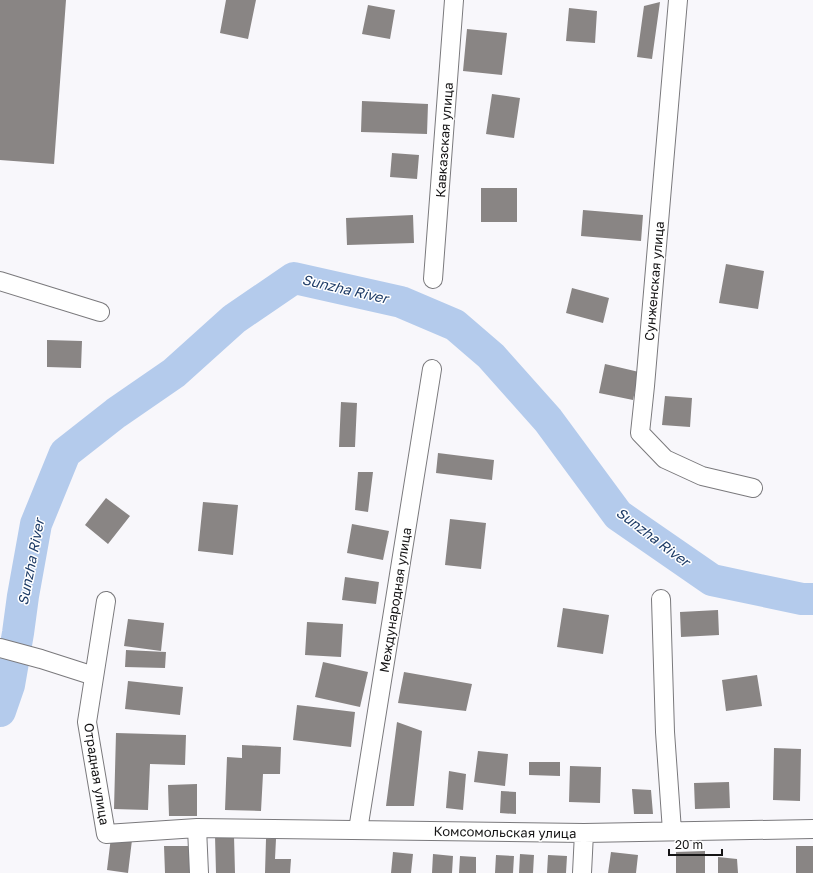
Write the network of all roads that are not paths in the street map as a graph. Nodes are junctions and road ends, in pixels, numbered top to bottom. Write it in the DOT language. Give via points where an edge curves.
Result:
graph roads {
  1 [pos="454,0"];
  2 [pos="678,0"];
  3 [pos="434,279"];
  4 [pos="0,281"];
  5 [pos="100,312"];
  6 [pos="432,369"];
  7 [pos="753,488"];
  8 [pos="661,599"];
  9 [pos="106,601"];
  10 [pos="0,648"];
  11 [pos="94,676"];
  12 [pos="197,828"];
  13 [pos="813,829"];
  14 [pos="358,830"];
  15 [pos="672,831"];
  16 [pos="584,833"];
  17 [pos="199,873"];
  18 [pos="582,873"];
  1 -- 3 [label="street, Кавказская улица"];
  2 -- 7 [label="street, Сунженская улица" via="640,433 665,459 702,476"];
  4 -- 5 [label="street"];
  6 -- 14 [label="street, Международная улица"];
  8 -- 15 [label="street" via="665,732"];
  9 -- 11 [label="street, Отрадная улица"];
  10 -- 11 [label="street"];
  11 -- 12 [label="street, Отрадная улица" via="87,722 106,834"];
  12 -- 14 [label="street, Комсомольская улица"];
  12 -- 17 [label="street"];
  13 -- 15 [label="street, Комсомольская улица"];
  14 -- 16 [label="street, Комсомольская улица"];
  15 -- 16 [label="street, Комсомольская улица"];
  16 -- 18 [label="street"];
}
